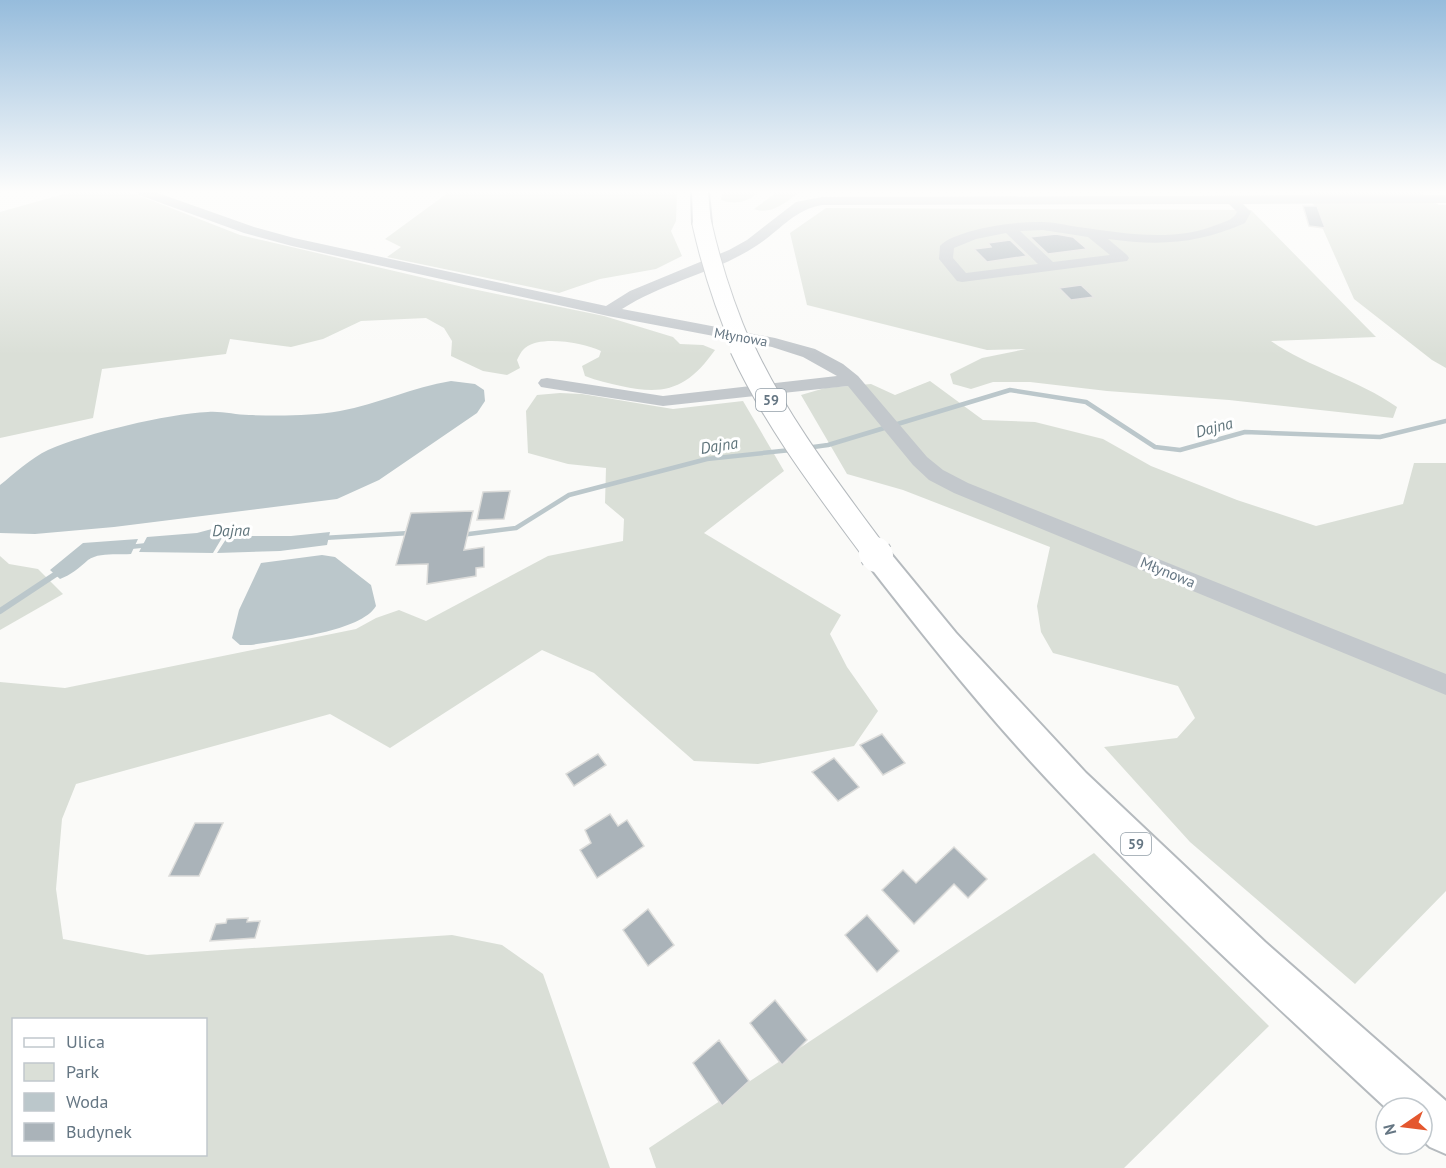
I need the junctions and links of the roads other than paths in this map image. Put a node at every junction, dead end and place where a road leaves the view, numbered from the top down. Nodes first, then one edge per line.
1 (316, 247) edge
2 (707, 247) edge
3 (745, 247) edge
4 (946, 247) edge
5 (1028, 247) edge
6 (1109, 247) joint
7 (1113, 247) edge
8 (1049, 267) junction
9 (608, 311) junction
10 (852, 380) junction
11 (547, 383) dead end
12 (1446, 685) edge
13 (1407, 1096) edge
14 (1434, 1120) edge
15 (1446, 1131) edge

1 - 9 street, Młynowa
2 - 13 main road, 59, bridge
3 - 9 street
4 - 8 street
5 - 8 street
6 - 7 street
6 - 8 street
9 - 10 street, Młynowa
10 - 11 street
10 - 12 street, Młynowa
14 - 15 main road, 59

